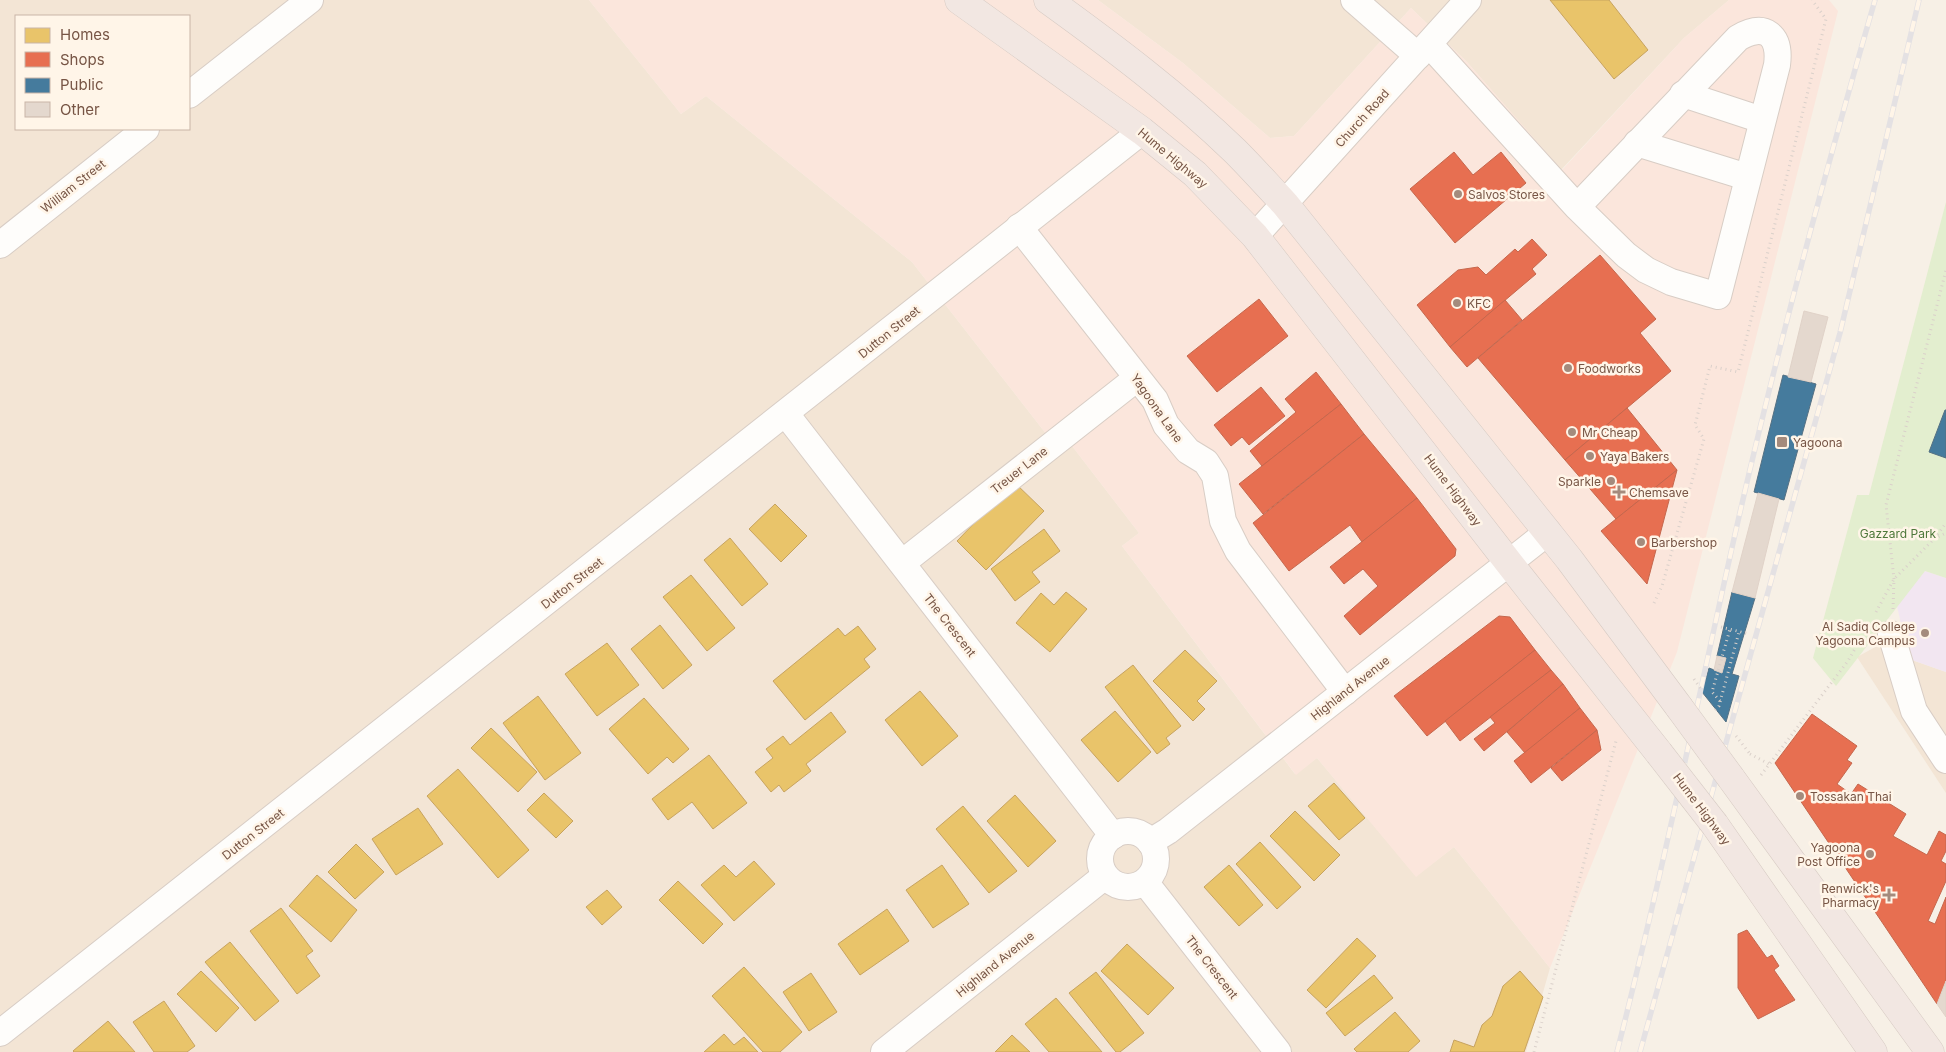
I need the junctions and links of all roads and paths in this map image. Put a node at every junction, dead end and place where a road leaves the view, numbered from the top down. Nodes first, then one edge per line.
1 (310, 0) edge
2 (959, 0) edge
3 (1048, 0) edge
4 (1354, 0) edge
5 (1468, 0) edge
6 (1812, 0) edge
7 (1424, 50) junction
8 (190, 94) edge
9 (1683, 94) junction
10 (1762, 120) junction
11 (145, 130) edge
12 (1142, 131) junction
13 (1637, 144) junction
14 (1747, 176) junction
15 (1285, 204) junction
16 (1577, 207) junction
17 (1019, 227) junction
18 (1256, 236) junction
19 (0, 244) edge
20 (1946, 270) edge
21 (1137, 378) junction
22 (786, 414) junction
23 (1946, 523) edge
24 (1548, 532) junction
25 (1946, 533) edge
26 (1934, 539) junction
27 (902, 563) junction
28 (1508, 563) junction
29 (1894, 579) junction
30 (1654, 603) dead end
31 (1721, 627) dead end
32 (1881, 627) joint
33 (1867, 628) dead end
34 (1730, 629) junction
35 (1739, 632) junction
36 (1749, 634) dead end
37 (1345, 692) junction
38 (1720, 701) junction
39 (1714, 710) dead end
40 (1617, 738) dead end
41 (1750, 754) dead end
42 (1946, 760) edge
43 (1113, 836) junction
44 (1150, 842) junction
45 (1105, 876) junction
46 (1145, 882) junction
47 (0, 1033) edge
48 (884, 1052) edge
49 (1278, 1052) edge
50 (1534, 1052) edge
51 (1873, 1052) edge
52 (1930, 1052) edge

1 - 8 street
2 - 12 highway, Hume Highway
3 - 15 highway
4 - 7 street
5 - 7 street, Church Road
6 - 30 path
7 - 15 street, Church Road
7 - 16 street
9 - 10 street
9 - 10 street
9 - 13 street
10 - 14 street
11 - 19 street, William Street
12 - 17 street, Dutton Street
12 - 18 highway, Hume Highway
13 - 14 street
13 - 16 street
14 - 16 street
15 - 18 street, Church Road
15 - 24 highway
17 - 21 street, Yagoona Lane
17 - 22 street, Dutton Street
18 - 28 highway, Hume Highway
20 - 29 path
21 - 27 street, Treuer Lane
21 - 37 street, Yagoona Lane
22 - 27 street, The Crescent
22 - 47 street, Dutton Street
23 - 26 path
24 - 28 street, Highland Avenue
24 - 52 highway, bridge
25 - 26 path
26 - 29 path
27 - 43 street, The Crescent
28 - 37 street, Highland Avenue
28 - 51 highway, Hume Highway, bridge
29 - 32 path
31 - 34 path
32 - 42 street
33 - 41 path
34 - 35 path
34 - 38 path
35 - 36 path
35 - 38 path
37 - 44 street, Highland Avenue
38 - 39 path
40 - 50 path
43 - 44 street
43 - 45 street
44 - 46 street
45 - 46 street
45 - 48 street, Highland Avenue
46 - 49 street, The Crescent

